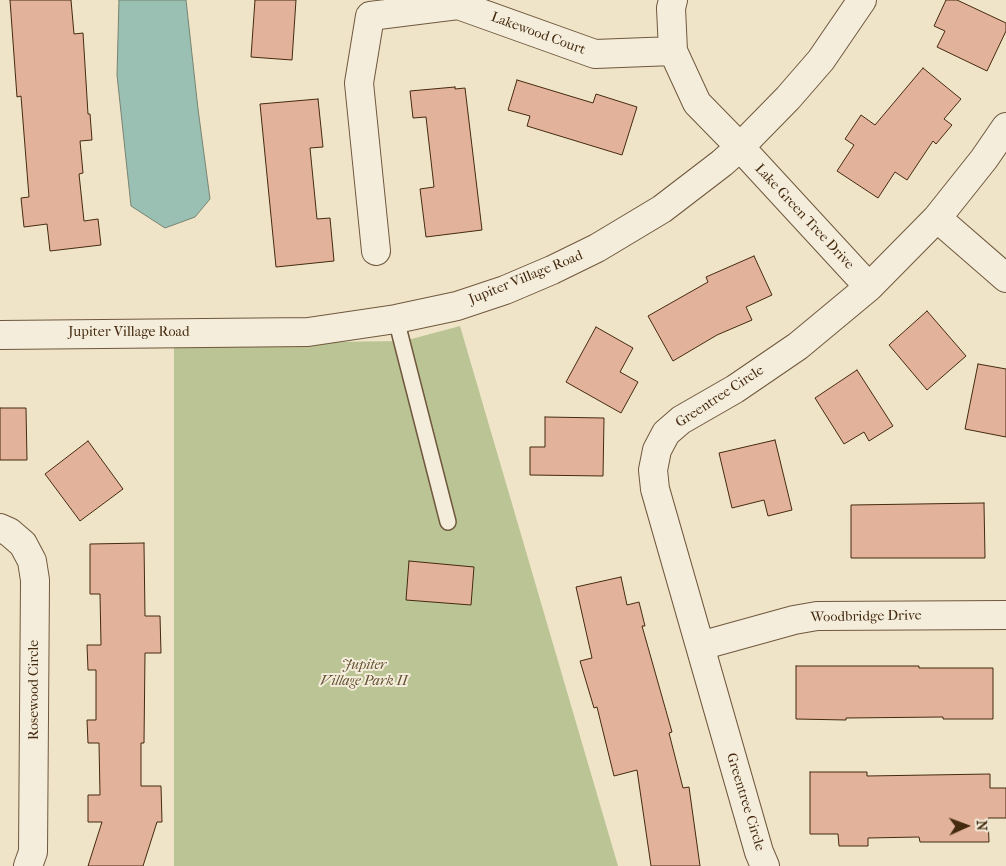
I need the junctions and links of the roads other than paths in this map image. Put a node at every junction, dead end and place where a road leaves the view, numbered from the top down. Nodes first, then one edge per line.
1 (673, 0) edge
2 (862, 0) edge
3 (673, 51) junction
4 (1006, 127) edge
5 (740, 147) junction
6 (937, 218) junction
7 (376, 251) dead end
8 (1006, 278) edge
9 (869, 288) junction
10 (396, 319) junction
11 (0, 334) edge
12 (448, 522) dead end
13 (0, 528) edge
14 (1006, 615) edge
15 (700, 646) junction
16 (28, 866) edge
17 (766, 866) edge

1 - 3 street
2 - 5 street, Jupiter Village Road
3 - 5 street, Lake Green Tree Drive
3 - 7 street, Lakewood Court
4 - 6 street, Greentree Circle
5 - 9 street, Lake Green Tree Drive
5 - 10 street, Jupiter Village Road
6 - 8 street
6 - 9 street, Greentree Circle
9 - 15 street, Greentree Circle
10 - 11 street, Jupiter Village Road
10 - 12 lane
13 - 16 street, Rosewood Circle
14 - 15 street, Woodbridge Drive
15 - 17 street, Greentree Circle

